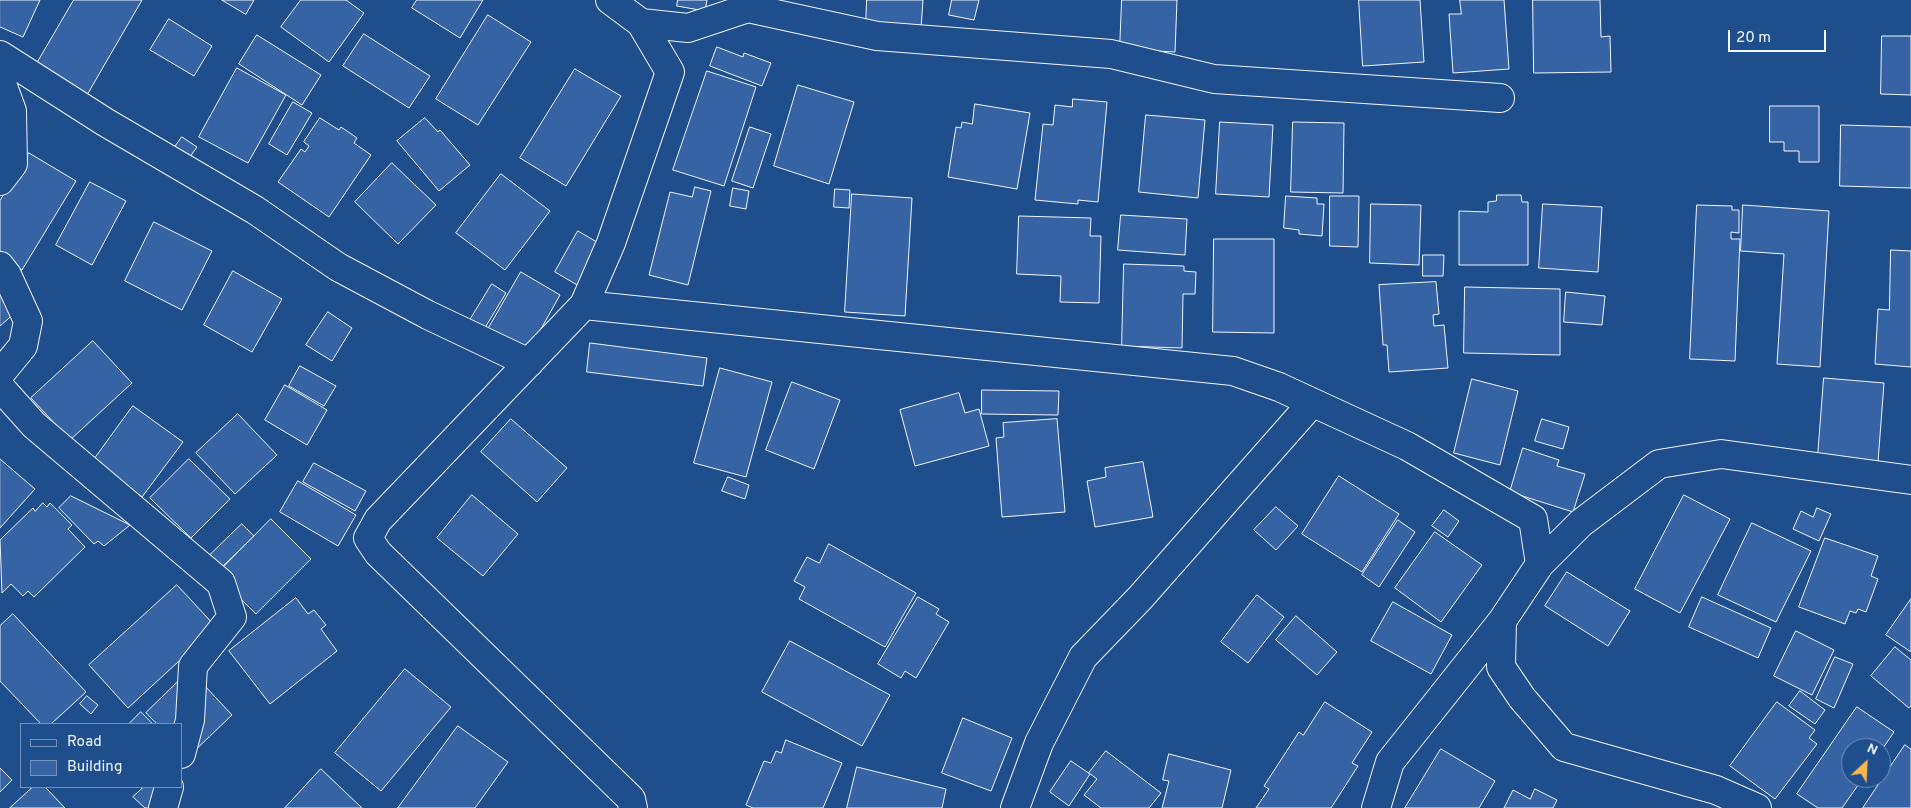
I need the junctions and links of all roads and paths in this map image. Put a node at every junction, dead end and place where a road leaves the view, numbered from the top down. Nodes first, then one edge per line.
1 (610, 0) edge
2 (642, 22) junction
3 (0, 55) edge
4 (0, 78) edge
5 (1500, 98) dead end
6 (0, 181) edge
7 (0, 266) edge
8 (584, 305) junction
9 (529, 363) junction
10 (0, 374) edge
11 (0, 387) edge
12 (1312, 403) junction
13 (1911, 480) edge
14 (1540, 564) junction
15 (1502, 620) junction
16 (182, 750) edge
17 (169, 788) edge
18 (163, 808) edge
19 (633, 808) edge
20 (1015, 808) edge
21 (1376, 808) edge
22 (1757, 808) edge

1 - 2 street
2 - 5 street
2 - 8 street
3 - 9 street
4 - 6 street
7 - 10 street
8 - 9 street
8 - 12 street
9 - 19 street
11 - 16 street
12 - 14 street
12 - 20 street
13 - 14 street
14 - 15 street
15 - 21 street
15 - 22 street
17 - 18 street

